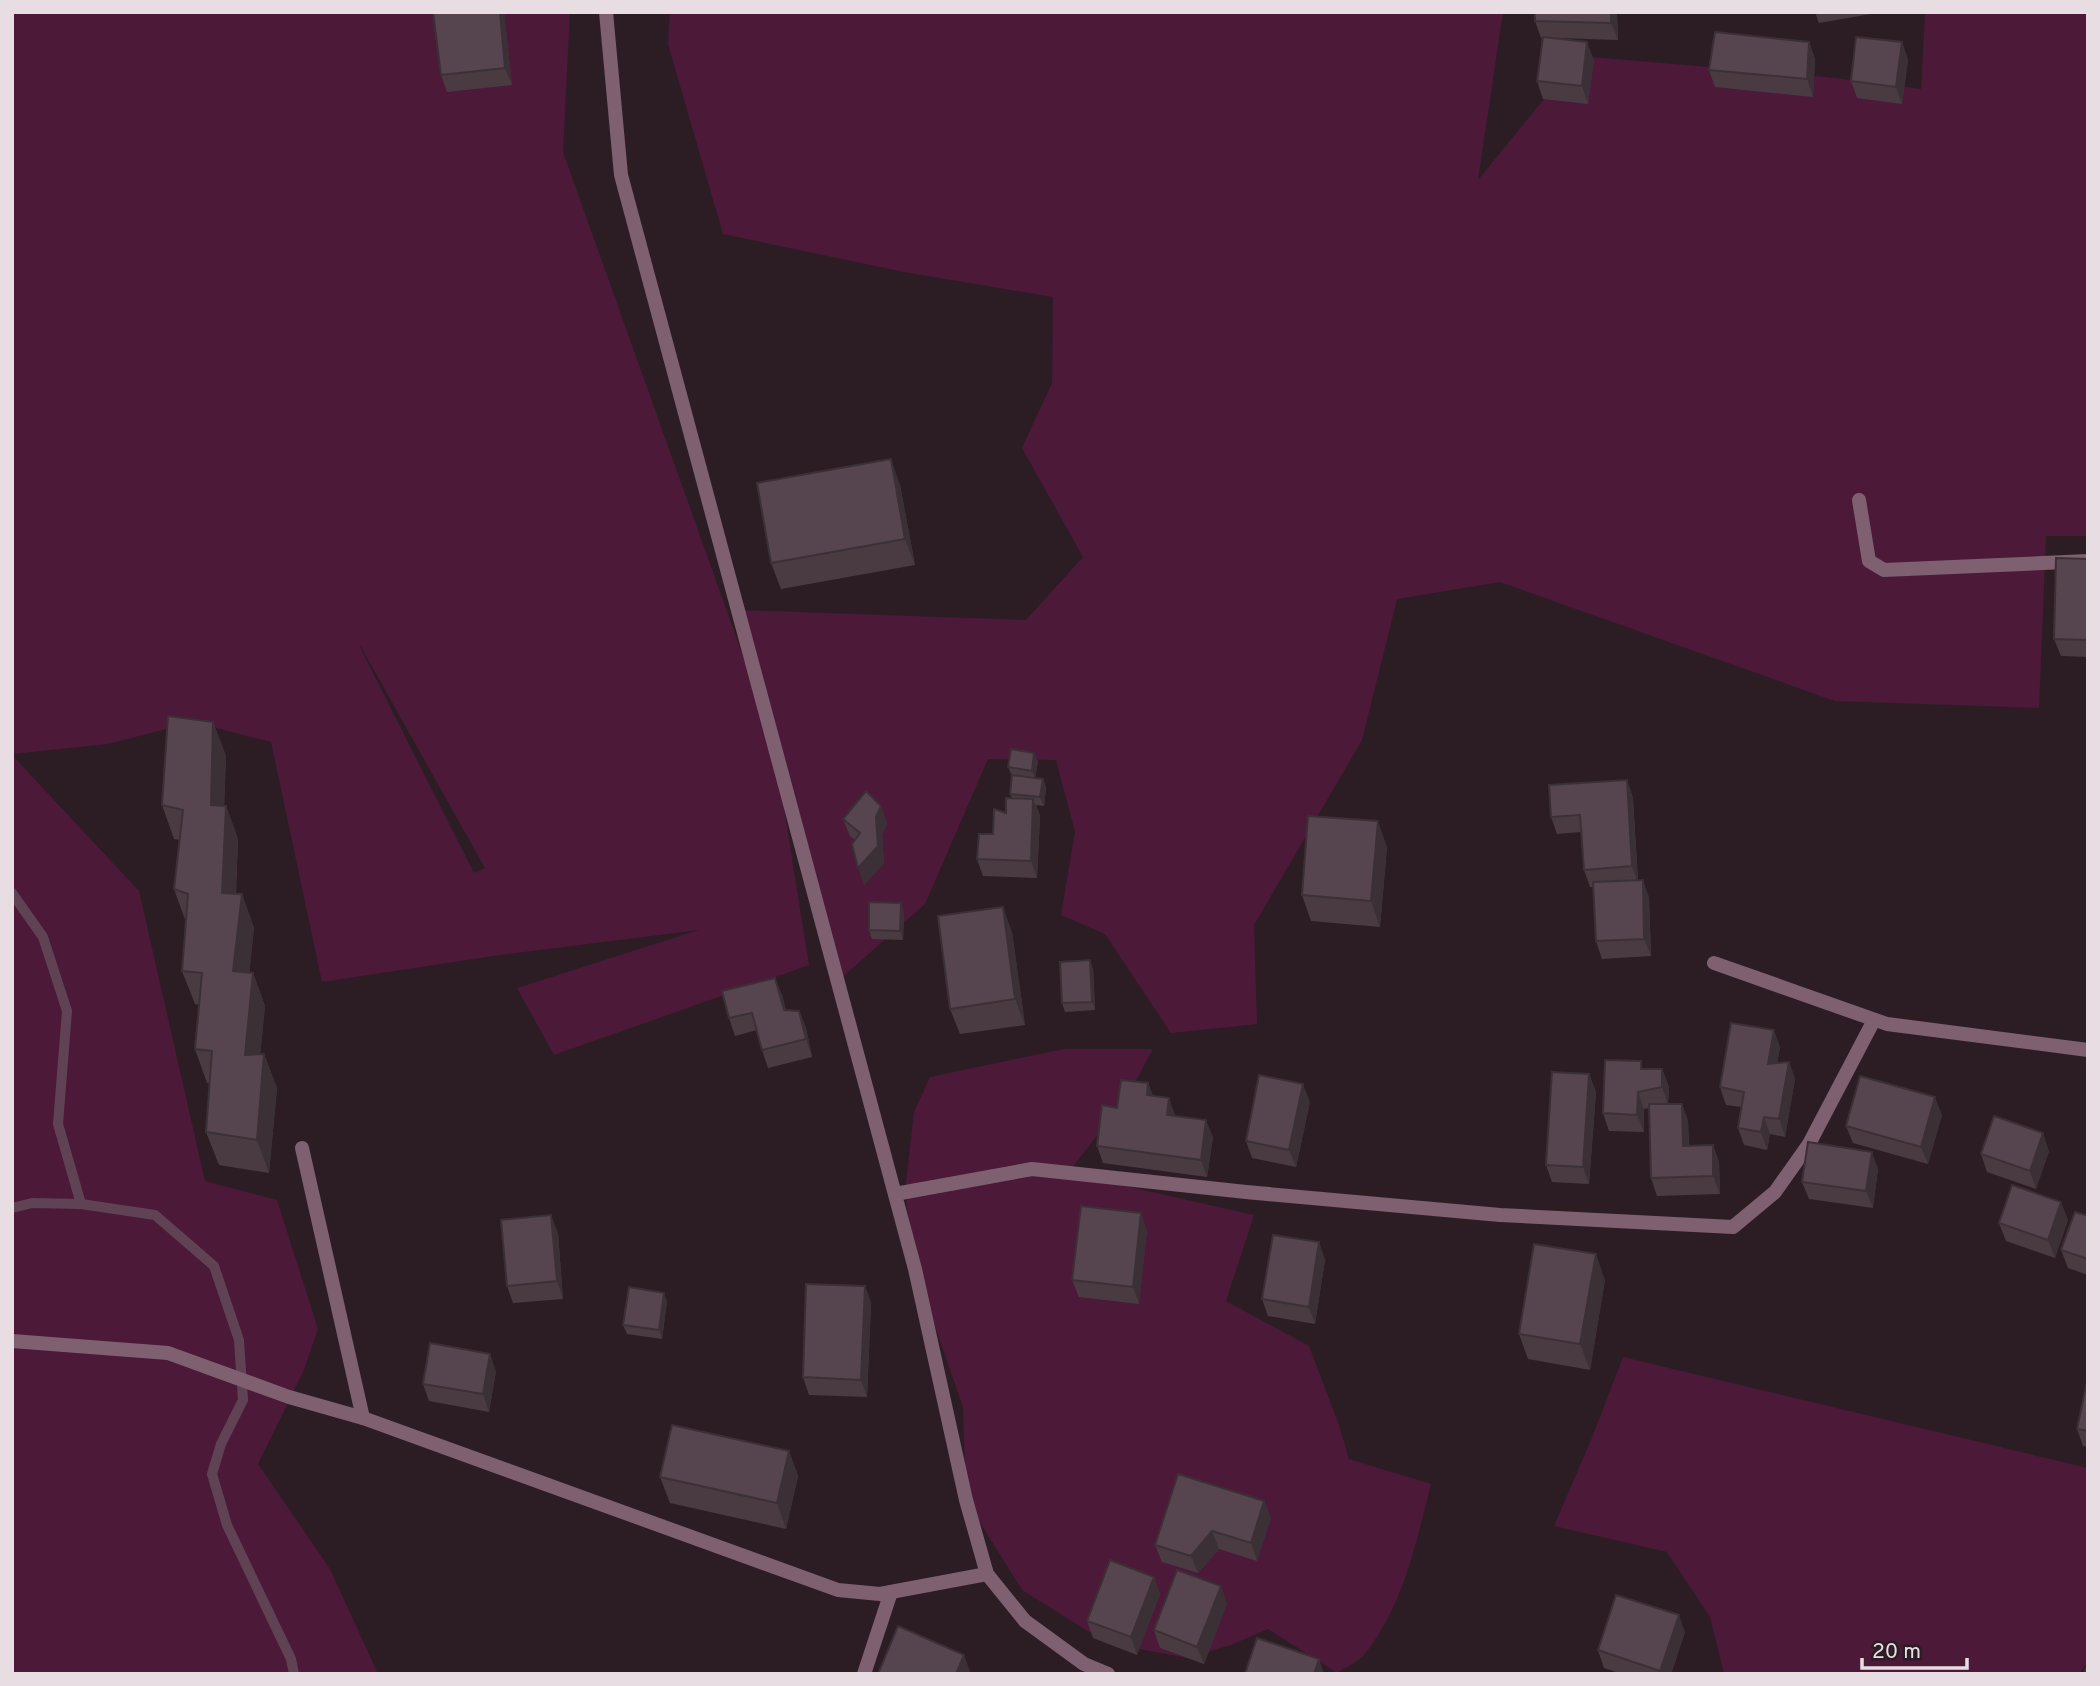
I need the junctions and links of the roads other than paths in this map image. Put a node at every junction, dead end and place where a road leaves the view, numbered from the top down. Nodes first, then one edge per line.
1 (606, 12) edge
2 (1859, 500) dead end
3 (2088, 562) edge
4 (1714, 963) dead end
5 (1874, 1020) junction
6 (2088, 1050) edge
7 (302, 1148) dead end
8 (895, 1194) junction
9 (12, 1341) edge
10 (363, 1418) junction
11 (987, 1574) junction
12 (891, 1592) junction
13 (864, 1674) edge
14 (1108, 1674) edge

1 - 8 street
2 - 3 street
4 - 5 street
5 - 6 street
5 - 8 street
7 - 10 street
8 - 11 street
9 - 10 street
10 - 12 street
11 - 12 street
11 - 14 street
12 - 13 street

